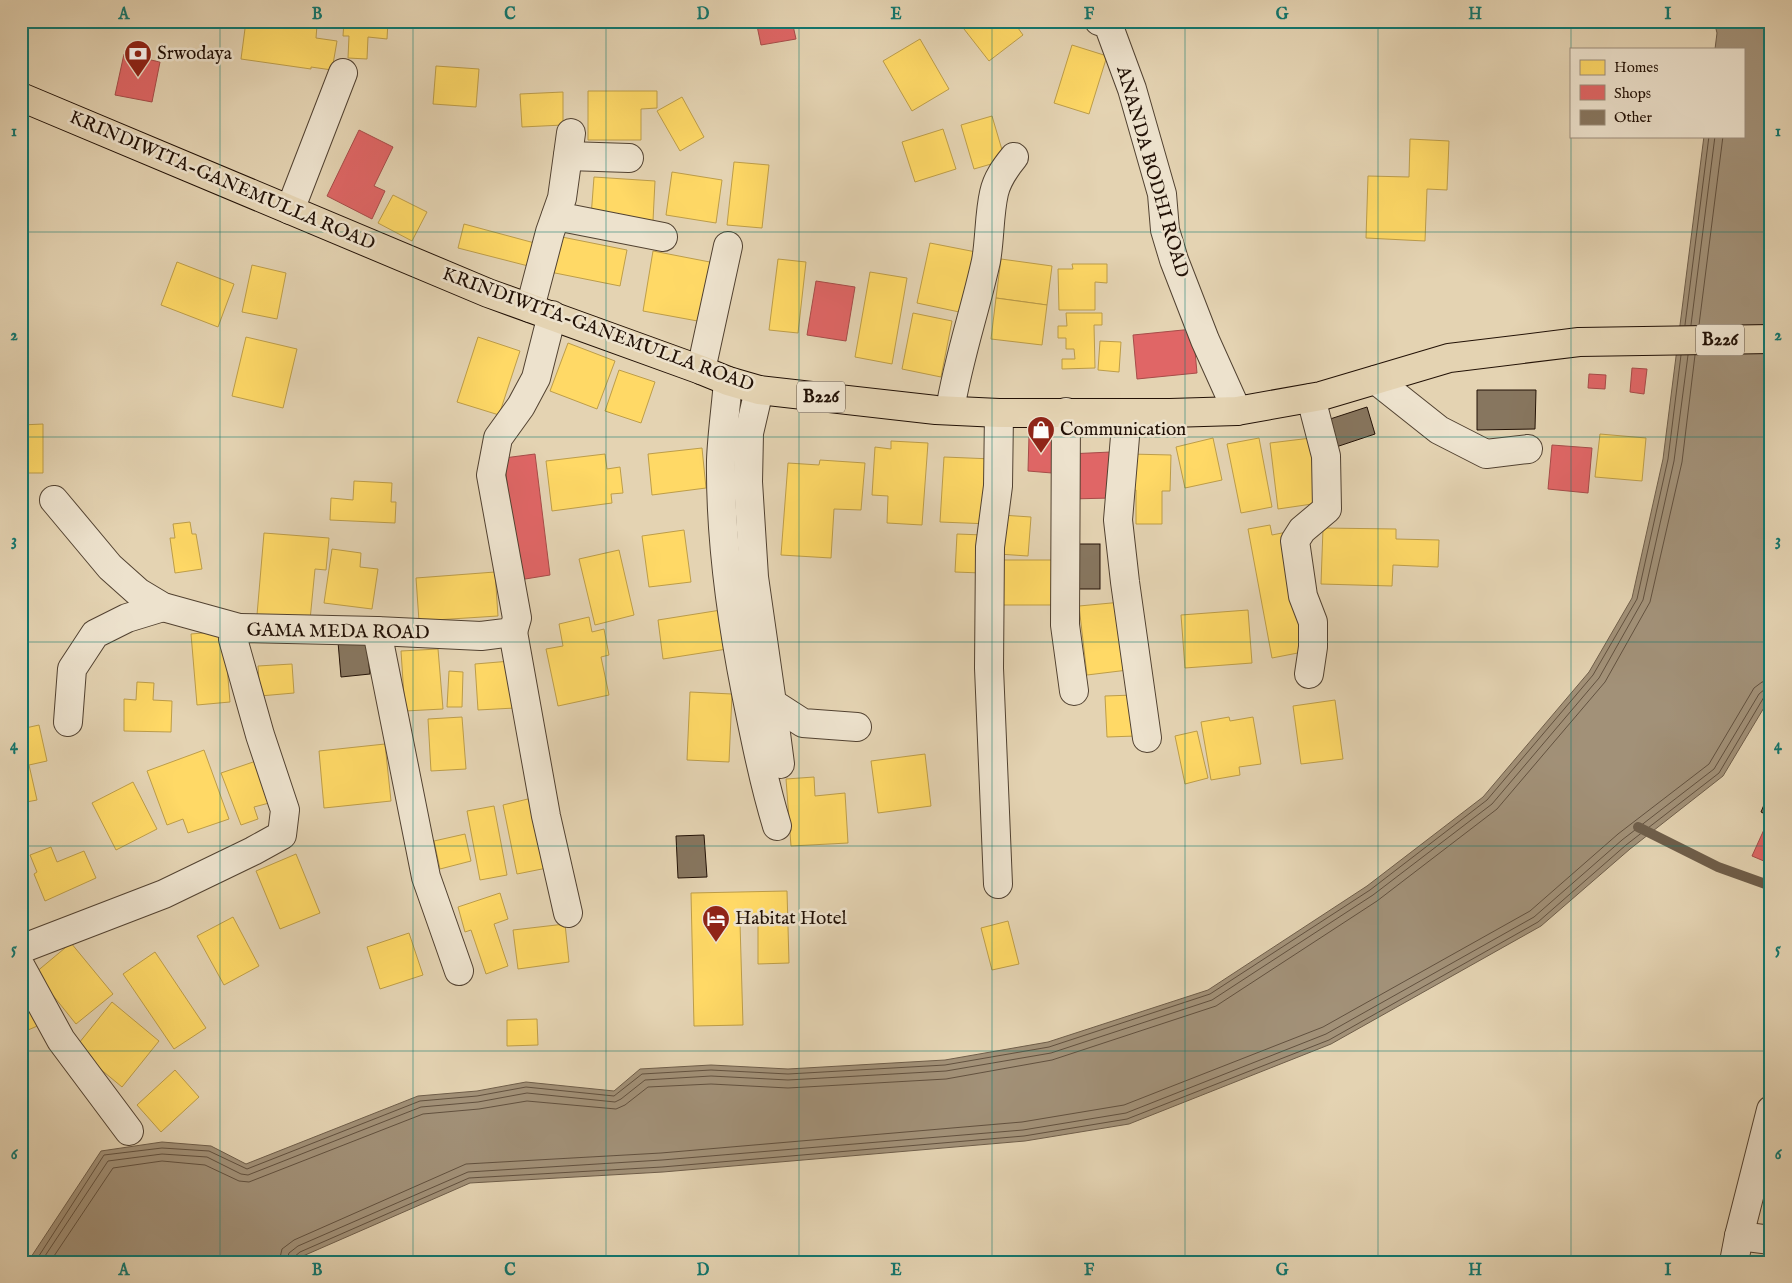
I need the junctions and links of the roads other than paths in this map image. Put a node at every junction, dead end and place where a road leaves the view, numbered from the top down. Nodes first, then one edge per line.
1 (1099, 21) edge
2 (343, 73) dead end
3 (21, 97) edge
4 (1014, 157) dead end
5 (630, 158) dead end
6 (290, 210) junction
7 (556, 216) junction
8 (663, 237) dead end
9 (728, 246) dead end
10 (541, 311) junction
11 (1771, 338) edge
12 (701, 370) junction
13 (1376, 380) junction
14 (728, 381) junction
15 (759, 390) junction
16 (1311, 398) junction
17 (950, 410) junction
18 (1237, 411) junction
19 (1066, 412) junction
20 (999, 413) junction
21 (1127, 413) junction
22 (1528, 449) dead end
23 (54, 500) dead end
24 (163, 607) junction
25 (239, 628) junction
26 (377, 631) junction
27 (513, 632) junction
28 (1309, 674) dead end
29 (1074, 691) dead end
30 (772, 703) junction
31 (68, 722) dead end
32 (857, 727) dead end
33 (1147, 738) dead end
34 (780, 764) dead end
35 (777, 826) dead end
36 (998, 884) dead end
37 (568, 912) dead end
38 (21, 949) edge
39 (21, 967) edge
40 (459, 971) dead end
41 (1771, 1110) edge
42 (129, 1131) dead end
43 (1771, 1240) edge
44 (1737, 1249) edge

1 - 18 street, ANANDA BODHI ROAD
2 - 6 street
3 - 6 main road, KRINDIWITA-GANEMULLA ROAD / B226
4 - 17 street
5 - 7 street
6 - 10 main road, KRINDIWITA-GANEMULLA ROAD / B226
7 - 8 street
7 - 10 street
9 - 12 street
10 - 12 main road, KRINDIWITA-GANEMULLA ROAD / B226
10 - 27 street
11 - 13 main road, KRINDIWITA-GANEMULLA ROAD / B226
12 - 14 main road, KRINDIWITA-GANEMULLA ROAD / B226
13 - 16 main road, KRINDIWITA-GANEMULLA ROAD / B226
13 - 22 street
14 - 15 main road, KRINDIWITA-GANEMULLA ROAD / B226
14 - 35 street
15 - 17 main road, KRINDIWITA-GANEMULLA ROAD / B226
15 - 30 street
16 - 18 main road, KRINDIWITA-GANEMULLA ROAD / B226
16 - 28 street
17 - 20 main road, KRINDIWITA-GANEMULLA ROAD / B226
18 - 21 main road, KRINDIWITA-GANEMULLA ROAD / B226
19 - 20 main road, KRINDIWITA-GANEMULLA ROAD / B226
19 - 21 main road, KRINDIWITA-GANEMULLA ROAD / B226
19 - 29 street
20 - 36 street
21 - 33 street
23 - 24 street
24 - 25 street
24 - 31 street
25 - 26 street, GAMA MEDA ROAD
25 - 38 street, GAMA MEDA ROAD
26 - 27 street, GAMA MEDA ROAD
26 - 40 street
27 - 37 street
30 - 32 street
30 - 34 street
39 - 42 street
41 - 44 street
43 - 44 street

